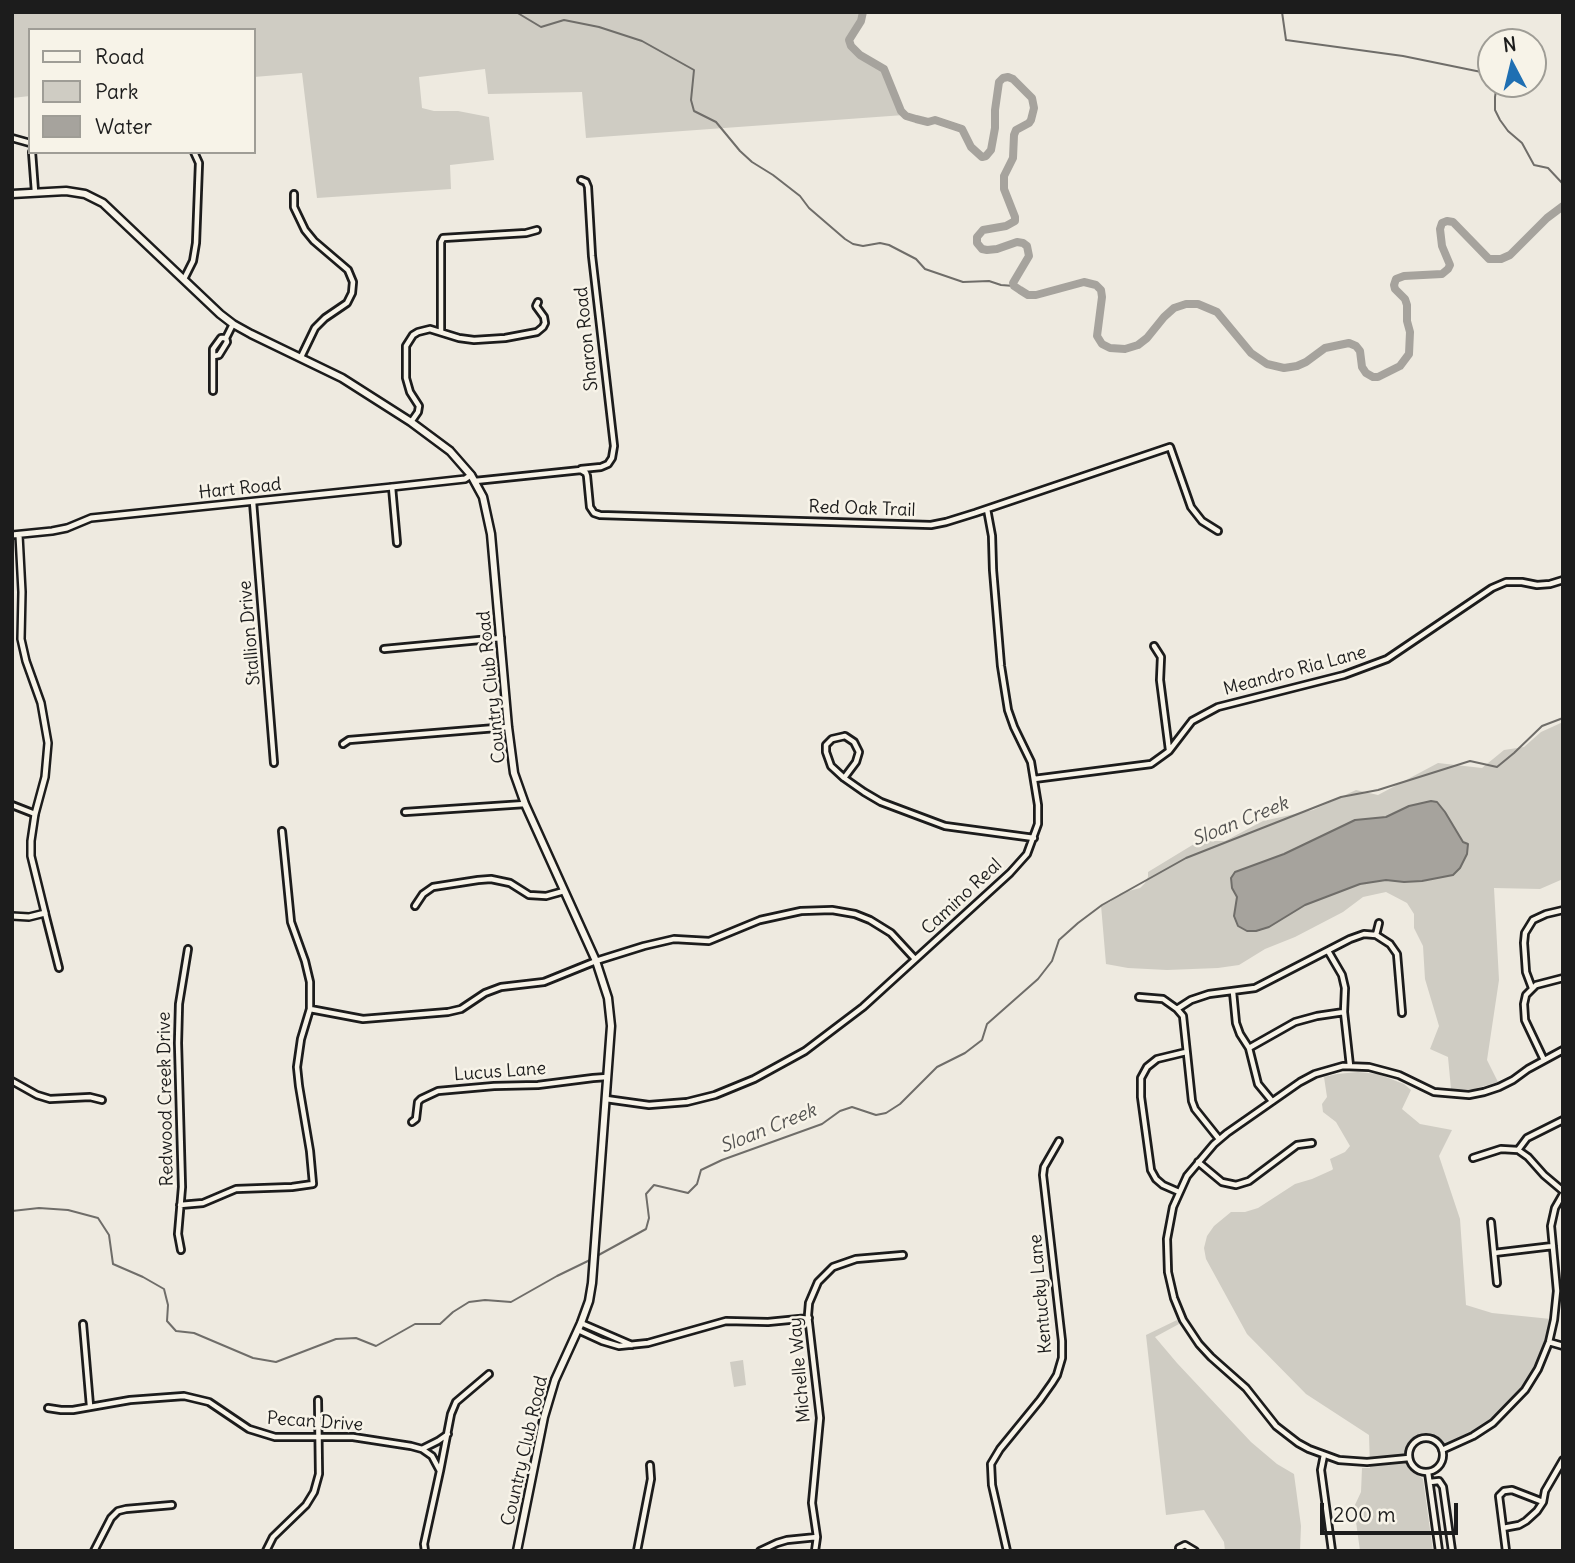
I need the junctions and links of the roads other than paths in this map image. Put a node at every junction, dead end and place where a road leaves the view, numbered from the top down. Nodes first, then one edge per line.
1 (32, 154) edge
2 (195, 154) edge
3 (581, 180) dead end
4 (35, 192) junction
5 (12, 194) edge
6 (294, 194) dead end
7 (537, 230) dead end
8 (184, 279) junction
9 (538, 302) dead end
10 (233, 324) junction
11 (441, 331) junction
12 (301, 357) junction
13 (213, 391) dead end
14 (411, 422) junction
15 (576, 470) junction
16 (473, 478) junction
17 (392, 487) junction
18 (253, 502) junction
19 (987, 509) junction
20 (1218, 531) dead end
21 (16, 535) edge
22 (397, 543) dead end
23 (1563, 580) edge
24 (500, 638) junction
25 (1154, 646) dead end
26 (384, 649) dead end
27 (508, 727) junction
28 (344, 744) dead end
29 (1169, 751) junction
30 (274, 762) dead end
31 (844, 778) junction
32 (1034, 779) junction
33 (525, 804) junction
34 (12, 805) edge
35 (405, 812) dead end
36 (35, 814) junction
37 (282, 831) dead end
38 (1034, 838) junction
39 (564, 891) junction
40 (415, 906) dead end
41 (1563, 910) edge
42 (45, 913) junction
43 (12, 916) edge
44 (1379, 923) dead end
45 (1376, 936) junction
46 (188, 949) dead end
47 (1328, 951) junction
48 (915, 959) junction
49 (596, 961) junction
50 (59, 968) dead end
51 (1563, 978) edge
52 (1532, 988) junction
53 (1233, 992) junction
54 (1139, 997) dead end
55 (310, 1009) junction
56 (1177, 1009) junction
57 (1344, 1012) junction
58 (1402, 1013) dead end
59 (1249, 1048) junction
60 (1563, 1050) edge
61 (1185, 1052) junction
62 (1544, 1060) junction
63 (1350, 1066) junction
64 (608, 1077) junction
65 (12, 1081) edge
66 (606, 1099) junction
67 (102, 1100) dead end
68 (1272, 1101) junction
69 (1563, 1120) edge
70 (412, 1122) dead end
71 (1219, 1139) junction
72 (1059, 1141) dead end
73 (1312, 1143) dead end
74 (1518, 1150) junction
75 (1473, 1158) dead end
76 (1198, 1162) junction
77 (1178, 1192) junction
78 (1563, 1193) edge
79 (180, 1205) junction
80 (1491, 1222) dead end
81 (1553, 1246) junction
82 (181, 1250) dead end
83 (1494, 1253) junction
84 (903, 1255) dead end
85 (1497, 1283) dead end
86 (808, 1318) junction
87 (82, 1324) dead end
88 (579, 1326) junction
89 (1549, 1342) junction
90 (1563, 1346) edge
91 (489, 1374) dead end
92 (318, 1400) dead end
93 (90, 1406) junction
94 (48, 1408) dead end
95 (448, 1434) junction
96 (319, 1437) junction
97 (422, 1449) junction
98 (1442, 1450) junction
99 (1324, 1455) junction
100 (1409, 1458) junction
101 (1563, 1460) edge
102 (650, 1465) dead end
103 (440, 1471) junction
104 (1428, 1472) junction
105 (1430, 1482) junction
106 (1543, 1502) junction
107 (173, 1505) dead end
108 (1503, 1528) junction
109 (817, 1537) junction
110 (1179, 1548) dead end
111 (94, 1551) edge
112 (266, 1551) edge
113 (425, 1551) edge
114 (517, 1551) edge
115 (637, 1551) edge
116 (760, 1551) edge
117 (815, 1551) edge
118 (1007, 1551) edge
119 (1195, 1551) edge
120 (1332, 1551) edge
121 (1439, 1551) edge
122 (1452, 1551) edge
123 (1506, 1551) edge

1 - 4 street
2 - 8 street
3 - 15 street, Sharon Road
4 - 5 main road, Country Club Road
4 - 8 main road, Country Club Road
6 - 12 street
7 - 11 street
8 - 10 main road, Country Club Road
9 - 11 street
10 - 12 main road, Country Club Road
10 - 13 street
11 - 14 street
12 - 14 main road, Country Club Road
14 - 16 main road, Country Club Road
15 - 16 street
15 - 19 street, Red Oak Trail
16 - 17 street, Hart Road
16 - 24 main road, Country Club Road
17 - 18 street, Hart Road
17 - 22 street
18 - 21 street, Hart Road
18 - 30 street, Stallion Drive
19 - 20 street, Red Oak Trail
19 - 32 street, Camino Real
21 - 36 street
23 - 29 street, Meandro Ria Lane
24 - 26 street
24 - 27 main road, Country Club Road
25 - 29 street
27 - 28 street
27 - 33 main road, Country Club Road
29 - 32 street, Meandro Ria Lane
31 - 31 street
31 - 38 street
32 - 38 street, Camino Real
33 - 35 street
33 - 39 main road, Country Club Road
34 - 36 street
36 - 42 street
37 - 55 street
38 - 48 street, Camino Real
39 - 40 street
39 - 49 main road, Country Club Road
41 - 52 street
42 - 43 street
42 - 50 street
44 - 45 street
45 - 47 street
45 - 58 street
46 - 79 street, Redwood Creek Drive
47 - 53 street
47 - 57 street
48 - 49 street
48 - 66 street, Camino Real
49 - 55 street
49 - 64 main road, Country Club Road
51 - 52 street
52 - 62 street
53 - 56 street
53 - 59 street
54 - 56 street
55 - 79 street
56 - 61 street
57 - 59 street
57 - 63 street
59 - 68 street
60 - 62 street
61 - 71 street
61 - 77 street
62 - 63 street
63 - 68 street
64 - 66 main road, Country Club Road
64 - 70 street, Lucus Lane
65 - 67 street
66 - 88 main road, Country Club Road
68 - 71 street
69 - 74 street
71 - 76 street
72 - 118 street, Kentucky Lane
73 - 76 street
74 - 75 street
74 - 78 street
76 - 77 street
77 - 99 street
78 - 81 street
79 - 82 street, Redwood Creek Drive
80 - 83 street
81 - 83 street
81 - 89 street
83 - 85 street
84 - 86 street, Michelle Way
86 - 88 street
86 - 109 street, Michelle Way
87 - 93 street
88 - 114 main road, Country Club Road
89 - 90 street
89 - 98 street
91 - 95 street
92 - 96 street
93 - 94 street, Pecan Drive
93 - 96 street, Pecan Drive
95 - 97 street
95 - 103 street
96 - 97 street, Pecan Drive
96 - 112 street
97 - 103 street
98 - 100 street
98 - 104 street
99 - 100 street
99 - 120 street
100 - 104 street
101 - 106 street
102 - 115 street
103 - 113 street
104 - 105 street
105 - 121 street
105 - 122 street
106 - 108 street
106 - 108 street
107 - 111 street
108 - 123 street
109 - 116 street
109 - 117 street, Michelle Way
110 - 119 street

